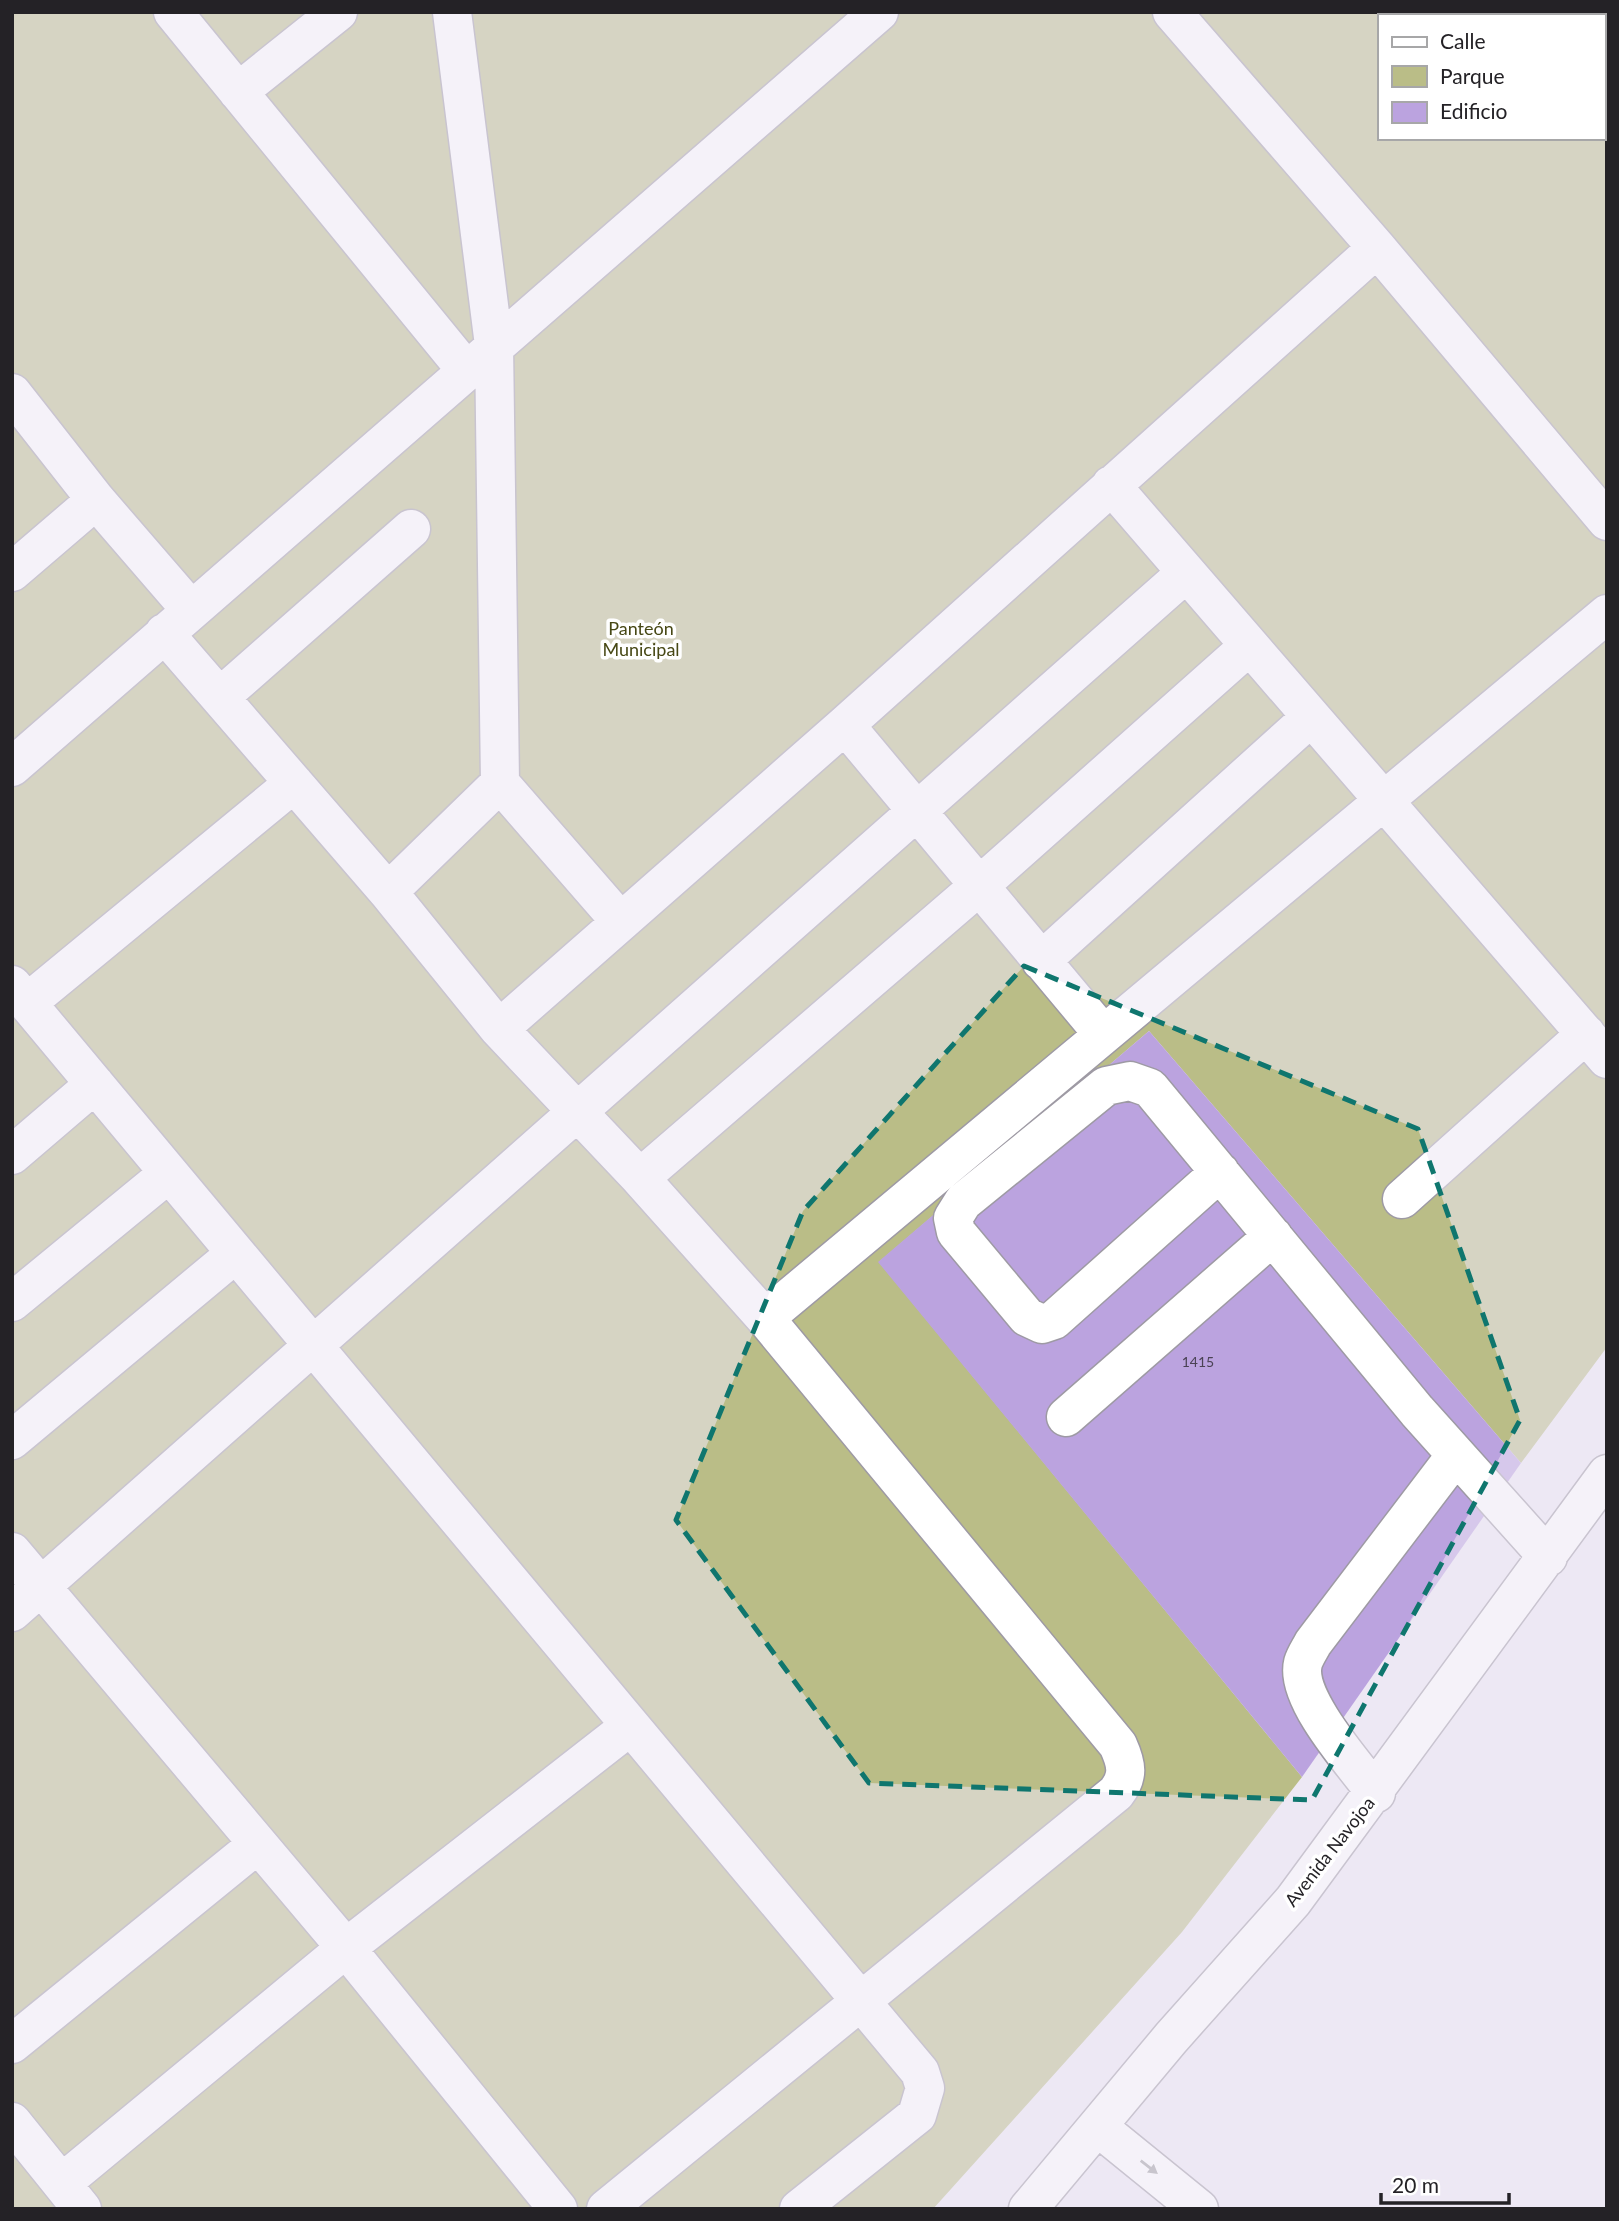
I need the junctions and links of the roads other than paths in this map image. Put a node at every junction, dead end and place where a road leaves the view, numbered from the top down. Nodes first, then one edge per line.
1 (173, 12) edge
2 (338, 12) edge
3 (452, 12) edge
4 (879, 12) edge
5 (1171, 12) edge
6 (238, 92) junction
7 (1377, 248) junction
8 (494, 345) junction
9 (466, 370) junction
10 (18, 413) edge
11 (1111, 485) junction
12 (96, 500) junction
13 (1607, 521) edge
14 (411, 529) dead end
15 (12, 572) edge
16 (1186, 573) junction
17 (1607, 614) edge
18 (177, 621) junction
19 (1249, 646) junction
20 (219, 697) junction
21 (1311, 717) junction
22 (845, 725) junction
23 (12, 767) edge
24 (294, 783) junction
25 (500, 783) junction
26 (1382, 801) junction
27 (916, 809) junction
28 (979, 886) junction
29 (388, 892) junction
30 (620, 921) junction
31 (1041, 961) junction
32 (20, 994) edge
33 (499, 1029) junction
34 (1103, 1034) junction
35 (1596, 1046) edge
36 (95, 1084) junction
37 (577, 1113) junction
38 (12, 1155) edge
39 (1220, 1172) junction
40 (169, 1173) junction
41 (640, 1178) junction
42 (1402, 1199) dead end
43 (1273, 1236) junction
44 (235, 1254) junction
45 (12, 1302) edge
46 (765, 1318) junction
47 (312, 1346) junction
48 (1066, 1417) dead end
49 (12, 1440) edge
50 (1456, 1455) junction
51 (1607, 1474) edge
52 (12, 1552) edge
53 (1548, 1557) junction
54 (42, 1587) junction
55 (12, 1612) edge
56 (629, 1727) junction
57 (1376, 1793) junction
58 (258, 1844) junction
59 (346, 1948) junction
60 (860, 1999) junction
61 (12, 2044) edge
62 (12, 2122) edge
63 (1098, 2127) junction
64 (72, 2196) edge
65 (558, 2209) edge
66 (606, 2209) edge
67 (799, 2209) edge
68 (1028, 2209) edge
69 (1199, 2209) edge

1 - 6 street
2 - 6 street
3 - 8 street
4 - 8 street
5 - 7 street
6 - 9 street
7 - 11 street
7 - 13 street
8 - 9 street
8 - 25 street
9 - 18 street
10 - 12 street
11 - 16 street
11 - 22 street
12 - 15 street
12 - 18 street
14 - 20 street
16 - 19 street
16 - 27 street
17 - 26 street
18 - 20 street
18 - 23 street
19 - 21 street
19 - 28 street
20 - 24 street
21 - 26 street
21 - 31 street
22 - 27 street
22 - 30 street
24 - 29 street
24 - 32 street
25 - 29 street
25 - 30 street
26 - 34 street
26 - 35 street
27 - 28 street
27 - 37 street
28 - 31 street
28 - 41 street
29 - 33 street
30 - 33 street
31 - 34 street
32 - 36 street
33 - 37 street
34 - 46 street
35 - 42 street
36 - 38 street
36 - 40 street
37 - 41 street
37 - 47 street
39 - 39 street
39 - 43 street
40 - 44 street
40 - 45 street
41 - 46 street
43 - 48 street
43 - 50 street
44 - 47 street
44 - 49 street
46 - 60 street
47 - 54 street
47 - 56 street
50 - 53 street
50 - 57 street
51 - 53 street, Avenida Navojoa
52 - 54 street
53 - 57 street, Avenida Navojoa
54 - 55 street
54 - 58 street
56 - 59 street
56 - 60 street
57 - 63 street, Avenida Navojoa
58 - 59 street
58 - 61 street
59 - 64 street
59 - 65 street
60 - 66 street
60 - 67 street
62 - 64 street
63 - 68 street, Avenida Navojoa
63 -> 69 street

